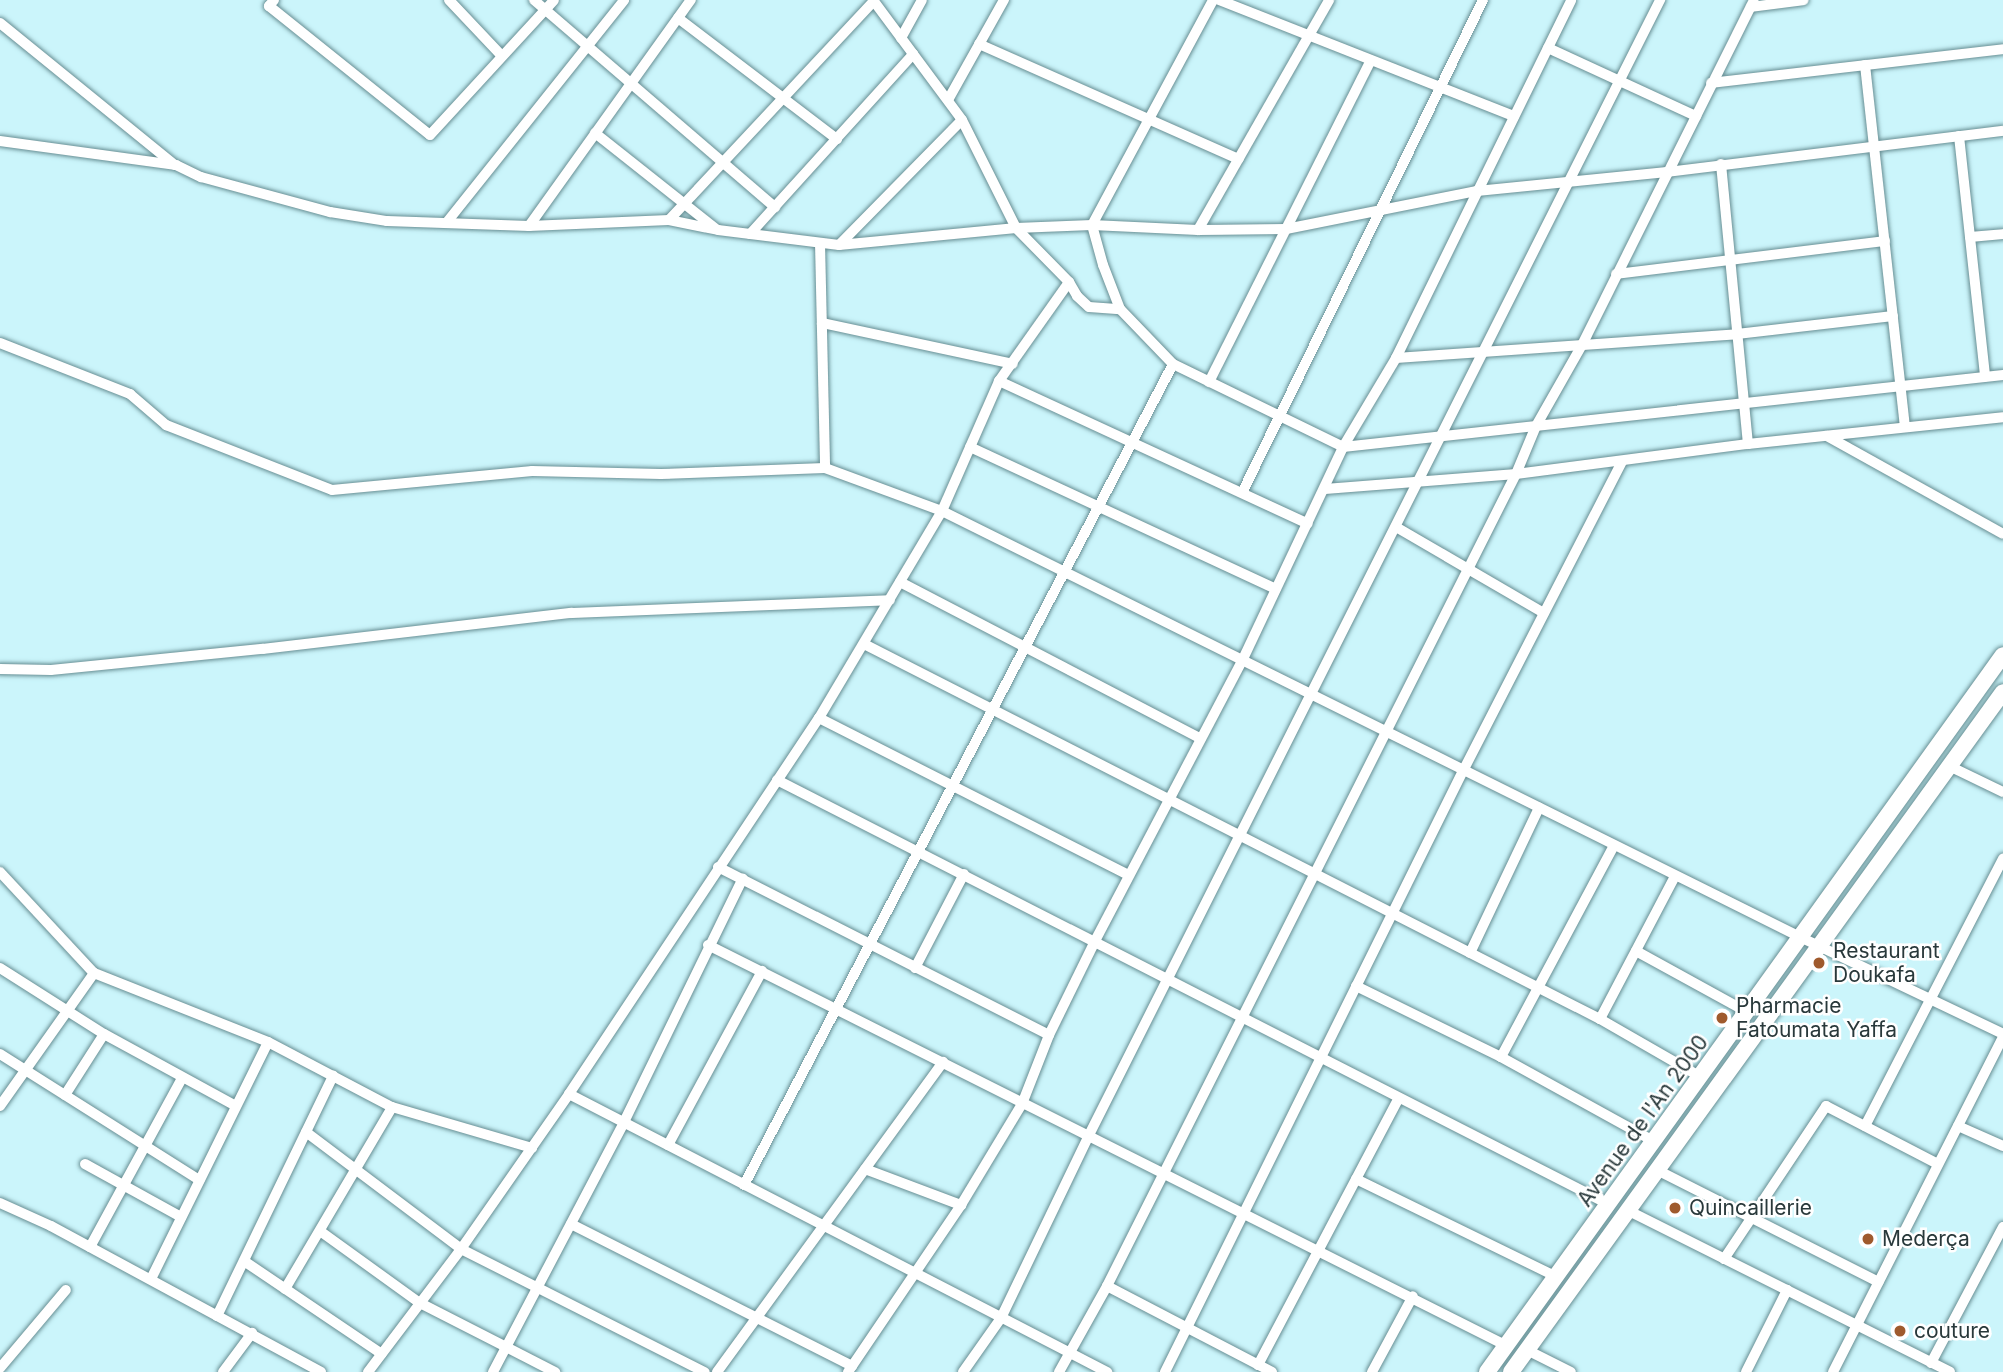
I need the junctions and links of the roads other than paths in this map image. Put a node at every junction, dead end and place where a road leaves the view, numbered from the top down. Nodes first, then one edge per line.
1 (274, 0) edge
2 (449, 0) edge
3 (534, 0) edge
4 (554, 0) edge
5 (624, 0) edge
6 (691, 0) edge
7 (922, 0) edge
8 (1004, 0) edge
9 (1213, 0) edge
10 (1219, 0) edge
11 (1329, 0) edge
12 (1483, 0) edge
13 (1660, 0) edge
14 (1804, 0) edge
15 (874, 1) edge
16 (1568, 1) edge
17 (1752, 4) edge
18 (545, 10) junction
19 (678, 18) junction
20 (0, 23) edge
21 (1309, 36) junction
22 (901, 38) junction
23 (979, 44) junction
24 (587, 46) junction
25 (1548, 48) junction
26 (2003, 49) edge
27 (913, 54) junction
28 (502, 56) junction
29 (1371, 60) junction
30 (1865, 65) junction
31 (1619, 81) junction
32 (631, 83) junction
33 (1711, 83) junction
34 (1440, 87) junction
35 (783, 98) junction
36 (948, 100) junction
37 (1514, 116) junction
38 (1696, 116) junction
39 (1147, 118) junction
40 (962, 120) junction
41 (2003, 131) edge
42 (596, 133) junction
43 (1959, 136) junction
44 (836, 139) junction
45 (0, 141) edge
46 (1874, 148) junction
47 (1239, 159) junction
48 (723, 162) junction
49 (1721, 164) junction
50 (176, 165) junction
51 (1667, 172) junction
52 (1568, 183) junction
53 (1476, 191) junction
54 (684, 203) junction
55 (775, 207) junction
56 (1380, 211) junction
57 (669, 220) junction
58 (447, 222) junction
59 (1092, 225) junction
60 (529, 226) junction
61 (1016, 228) junction
62 (1286, 229) junction
63 (718, 230) junction
64 (1198, 230) junction
65 (750, 234) junction
66 (2003, 234) edge
67 (1970, 237) junction
68 (1885, 241) junction
69 (820, 243) junction
70 (839, 246) junction
71 (1729, 260) junction
72 (1616, 274) junction
73 (1069, 282) junction
74 (1120, 309) junction
75 (1893, 316) junction
76 (822, 323) junction
77 (1737, 334) junction
78 (0, 343) edge
79 (1582, 345) junction
80 (1482, 350) junction
81 (1396, 358) junction
82 (1013, 364) junction
83 (1173, 364) junction
84 (2003, 375) edge
85 (1985, 377) junction
86 (999, 381) junction
87 (1209, 382) junction
88 (1901, 386) junction
89 (1742, 404) junction
90 (2003, 417) edge
91 (1279, 418) junction
92 (1536, 426) junction
93 (1905, 426) junction
94 (1827, 436) junction
95 (1439, 437) junction
96 (1133, 441) junction
97 (1748, 444) junction
98 (970, 447) junction
99 (1343, 447) junction
100 (1622, 462) junction
101 (825, 468) junction
102 (1516, 474) junction
103 (1420, 481) junction
104 (1325, 489) junction
105 (1242, 493) junction
106 (1098, 508) junction
107 (942, 511) junction
108 (1308, 524) junction
109 (1396, 527) junction
110 (2003, 534) edge
111 (1467, 570) junction
112 (1064, 573) junction
113 (900, 582) junction
114 (1276, 589) junction
115 (890, 600) junction
116 (1544, 613) junction
117 (864, 644) junction
118 (1025, 648) junction
119 (2003, 654) edge
120 (1242, 660) junction
121 (0, 669) edge
122 (2003, 692) edge
123 (1310, 695) junction
124 (993, 710) junction
125 (820, 718) junction
126 (1386, 732) junction
127 (1200, 738) junction
128 (1949, 766) junction
129 (1463, 771) junction
130 (777, 780) junction
131 (952, 787) junction
132 (2003, 793) edge
133 (1168, 799) junction
134 (1539, 808) junction
135 (1240, 836) junction
136 (1614, 845) junction
137 (919, 851) junction
138 (2003, 859) edge
139 (718, 867) junction
140 (0, 872) edge
141 (1315, 873) junction
142 (964, 874) junction
143 (1129, 875) junction
144 (1675, 876) junction
145 (743, 878) junction
146 (1998, 881) edge
147 (1393, 913) junction
148 (1800, 937) junction
149 (1095, 941) junction
150 (708, 945) junction
151 (869, 945) junction
152 (1820, 946) junction
153 (1636, 951) junction
154 (1470, 953) junction
155 (0, 968) edge
156 (915, 968) junction
157 (762, 971) junction
158 (94, 973) junction
159 (1167, 980) junction
160 (1356, 986) junction
161 (1538, 988) junction
162 (1931, 998) junction
163 (836, 1009) junction
164 (68, 1010) junction
165 (1747, 1012) junction
166 (1242, 1017) junction
167 (1600, 1019) junction
168 (104, 1034) junction
169 (1049, 1035) junction
170 (2003, 1035) edge
171 (268, 1042) junction
172 (0, 1054) edge
173 (1501, 1057) junction
174 (1321, 1058) junction
175 (943, 1062) junction
176 (26, 1070) junction
177 (333, 1076) junction
178 (1701, 1077) junction
179 (182, 1078) junction
180 (569, 1094) junction
181 (65, 1095) junction
182 (1399, 1098) junction
183 (1022, 1104) junction
184 (0, 1106) edge
185 (236, 1106) junction
186 (392, 1107) junction
187 (624, 1122) junction
188 (1865, 1126) junction
189 (1958, 1126) junction
190 (306, 1132) junction
191 (1089, 1135) junction
192 (1655, 1142) junction
193 (145, 1145) junction
194 (668, 1145) junction
195 (2003, 1146) edge
196 (532, 1148) junction
197 (85, 1164) dead end
198 (1938, 1164) junction
199 (356, 1169) junction
200 (865, 1169) junction
201 (1659, 1171) junction
202 (1164, 1172) junction
203 (1356, 1179) junction
204 (200, 1180) junction
205 (124, 1184) junction
206 (744, 1185) junction
207 (0, 1203) edge
208 (1608, 1204) junction
209 (961, 1206) junction
210 (1629, 1211) junction
211 (1244, 1212) junction
212 (181, 1217) junction
213 (1752, 1217) junction
214 (571, 1224) junction
215 (824, 1226) junction
216 (2003, 1227) edge
217 (320, 1231) junction
218 (90, 1247) junction
219 (461, 1249) junction
220 (1319, 1250) junction
221 (1724, 1259) junction
222 (244, 1261) junction
223 (915, 1273) junction
224 (1555, 1276) junction
225 (150, 1279) junction
226 (1879, 1282) junction
227 (1107, 1286) junction
228 (537, 1288) junction
229 (285, 1289) junction
230 (66, 1290) dead end
231 (1787, 1290) junction
232 (1413, 1296) junction
233 (420, 1303) junction
234 (217, 1316) junction
235 (757, 1318) junction
236 (1000, 1318) junction
237 (1857, 1325) junction
238 (1187, 1328) junction
239 (253, 1333) junction
240 (1507, 1346) junction
241 (506, 1347) junction
242 (1527, 1350) junction
243 (382, 1354) junction
244 (1071, 1354) junction
245 (297, 1360) junction
246 (1931, 1363) junction
247 (1258, 1365) junction
248 (850, 1369) edge
249 (1, 1370) edge
250 (223, 1372) edge
251 (291, 1372) edge
252 (321, 1372) edge
253 (368, 1372) edge
254 (493, 1372) edge
255 (555, 1372) edge
256 (705, 1372) edge
257 (717, 1372) edge
258 (962, 1372) edge
259 (1059, 1372) edge
260 (1107, 1372) edge
261 (1165, 1372) edge
262 (1272, 1372) edge
263 (1372, 1372) edge
264 (1487, 1372) edge
265 (1511, 1372) edge
266 (1571, 1372) edge
267 (1745, 1372) edge
268 (1833, 1372) edge
269 (1950, 1372) edge

1 - 28 street
2 - 28 street
3 - 18 street
4 - 18 street
5 - 24 street
6 - 19 street
7 - 22 street
8 - 23 street
9 - 39 street
10 - 21 street
11 - 21 street
12 - 34 street
13 - 31 street
14 - 17 street
15 - 22 street
15 - 35 street
16 - 25 street
17 - 33 street
18 - 24 street
18 - 28 street
19 - 32 street
19 - 35 street
20 - 50 street
21 - 29 street
21 - 47 street
22 - 27 street
23 - 36 street
23 - 39 street
24 - 32 street
24 - 58 street
25 - 31 street
25 - 37 street
26 - 30 street
27 - 36 street
27 - 44 street
29 - 34 street
29 - 62 street
30 - 33 street
30 - 46 street
31 - 38 street
31 - 52 street
32 - 42 street
32 - 48 street
33 - 38 street
34 - 37 street
34 - 56 street
35 - 44 street
35 - 48 street
36 - 40 street
37 - 53 street
38 - 51 street
39 - 47 street
39 - 59 street
40 - 61 street
40 - 70 street
41 - 43 street
42 - 54 street
42 - 60 street
43 - 46 street
43 - 67 street
44 - 55 street
45 - 50 street
46 - 49 street
46 - 68 street
47 - 64 street
48 - 54 street
48 - 55 street
49 - 51 street
49 - 71 street
50 - 58 street
51 - 52 street
51 - 72 street
52 - 53 street
52 - 80 street
53 - 56 street
53 - 81 street
54 - 57 street
54 - 63 street
55 - 65 street
56 - 62 street
56 - 91 street
57 - 60 street
57 - 63 street
58 - 60 street
59 - 61 street
59 - 64 street
59 - 74 street
61 - 70 street
61 - 73 street
62 - 64 street
62 - 87 street
63 - 65 street
65 - 69 street
66 - 67 street
67 - 85 street
68 - 71 street
68 - 75 street
69 - 70 street
69 - 76 street
71 - 72 street
71 - 77 street
72 - 79 street
73 - 74 street
73 - 82 street
74 - 83 street
75 - 77 street
75 - 88 street
76 - 82 street
76 - 101 street
77 - 79 street
77 - 89 street
78 - 101 street
79 - 80 street
79 - 92 street
80 - 81 street
80 - 95 street
81 - 99 street
82 - 86 street
83 - 87 street
83 - 96 street
84 - 85 street
85 - 88 street
86 - 96 street
86 - 98 street
87 - 91 street
88 - 89 street
88 - 93 street
89 - 92 street
89 - 97 street
90 - 93 street
91 - 99 street
91 - 105 street
92 - 95 street
92 - 102 street
93 - 94 street
94 - 97 street
94 - 110 street
95 - 99 street
95 - 103 street
96 - 105 street
96 - 106 street
97 - 100 street
98 - 106 street
98 - 107 street
99 - 104 street
100 - 102 street
100 - 116 street
101 - 107 street
102 - 103 street
102 - 111 street
103 - 104 street
103 - 109 street
104 - 108 street
105 - 108 street
106 - 112 street
106 - 114 street
107 - 112 street
107 - 113 street
108 - 114 street
109 - 111 street
109 - 123 street
111 - 116 street
111 - 126 street
112 - 118 street
112 - 120 street
113 - 115 street
113 - 118 street
114 - 120 street
115 - 117 street
115 - 121 street
116 - 129 street
117 - 124 street
117 - 125 street
118 - 124 street
118 - 127 street
119 - 148 main road, Avenue de l'An 2000
120 - 123 street
120 - 127 street
122 - 128 main road, Avenue de l'An 2000
123 - 126 street
123 - 135 street
124 - 131 street
124 - 133 street
125 - 130 street
125 - 131 street
126 - 129 street
126 - 141 street
127 - 133 street
128 - 132 street
128 - 152 main road, Avenue de l'An 2000
129 - 134 street
129 - 147 street
130 - 137 street
130 - 139 street
131 - 137 street
131 - 143 street
133 - 135 street
133 - 143 street
134 - 136 street
134 - 154 street
135 - 141 street
135 - 159 street
136 - 144 street
136 - 161 street
137 - 142 street
137 - 151 street
138 - 146 street
139 - 145 street
139 - 180 street
140 - 158 street
141 - 147 street
141 - 166 street
142 - 149 street
142 - 156 street
143 - 149 street
144 - 148 street
144 - 153 street
145 - 150 street
145 - 151 street
146 - 162 street
147 - 154 street
147 - 160 street
148 - 152 street
148 - 165 main road, Avenue de l'An 2000
149 - 159 street
149 - 169 street
150 - 157 street
150 - 187 street
151 - 156 street
151 - 163 street
152 - 162 street
152 - 201 main road, Avenue de l'An 2000
153 - 165 street
153 - 167 street
154 - 161 street
155 - 164 street
156 - 169 street
157 - 163 street
157 - 194 street
158 - 164 street
158 - 171 street
159 - 166 street
159 - 191 street
160 - 173 street
160 - 174 street
161 - 167 street
161 - 173 street
162 - 170 street
162 - 188 street
163 - 175 street
163 - 206 street
164 - 168 street
164 - 176 street
165 - 178 main road, Avenue de l'An 2000
166 - 174 street
166 - 202 street
167 - 178 street
168 - 179 street
168 - 181 street
169 - 183 street
170 - 189 street
171 - 177 street
171 - 185 street
172 - 176 street
173 - 192 street
174 - 182 street
174 - 211 street
175 - 183 street
175 - 200 street
176 - 181 street
176 - 184 street
177 - 186 street
177 - 190 street
178 - 192 main road, Avenue de l'An 2000
179 - 185 street
179 - 193 street
180 - 187 street
180 - 196 street
181 - 193 street
182 - 203 street
182 - 208 street
183 - 191 street
183 - 209 street
185 - 204 street
186 - 196 street
186 - 199 street
187 - 194 street
187 - 214 street
188 - 198 street
188 - 213 street
189 - 195 street
189 - 198 street
190 - 199 street
190 - 222 street
191 - 202 street
191 - 236 street
192 - 208 main road, Avenue de l'An 2000
193 - 204 street
193 - 205 street
194 - 206 street
196 - 219 street
197 - 205 street
198 - 226 street
199 - 217 street
199 - 219 street
200 - 209 street
200 - 215 street
201 - 210 main road, Avenue de l'An 2000
201 - 213 street
202 - 211 street
202 - 227 street
203 - 220 street
203 - 224 street
204 - 212 street
205 - 212 street
205 - 218 street
206 - 215 street
207 - 218 street
208 - 224 main road, Avenue de l'An 2000
209 - 223 street
210 - 221 street
210 - 242 main road, Avenue de l'An 2000
211 - 220 street
211 - 238 street
212 - 225 street
213 - 221 street
213 - 226 street
214 - 228 street
214 - 235 street
215 - 223 street
215 - 235 street
216 - 246 street
217 - 229 street
217 - 233 street
218 - 225 street
219 - 228 street
219 - 233 street
220 - 232 street
220 - 247 street
221 - 231 street
222 - 229 street
222 - 234 street
223 - 236 street
223 - 248 street
224 - 240 main road, Avenue de l'An 2000
225 - 234 street
226 - 237 street
227 - 238 street
227 - 244 street
228 - 241 street
228 - 256 street
229 - 243 street
230 - 249 street
231 - 237 street
231 - 267 street
232 - 240 street
232 - 263 street
233 - 241 street
233 - 243 street
234 - 239 street
235 - 248 street
235 - 257 street
236 - 244 street
236 - 258 street
237 - 246 street
237 - 268 street
238 - 247 street
238 - 261 street
239 - 245 street
239 - 250 street
240 - 264 main road, Avenue de l'An 2000
241 - 254 street
241 - 255 street
242 - 265 main road, Avenue de l'An 2000
242 - 266 street
243 - 253 street
244 - 259 street
244 - 260 street
245 - 251 street
245 - 252 street
246 - 269 street
247 - 262 street

